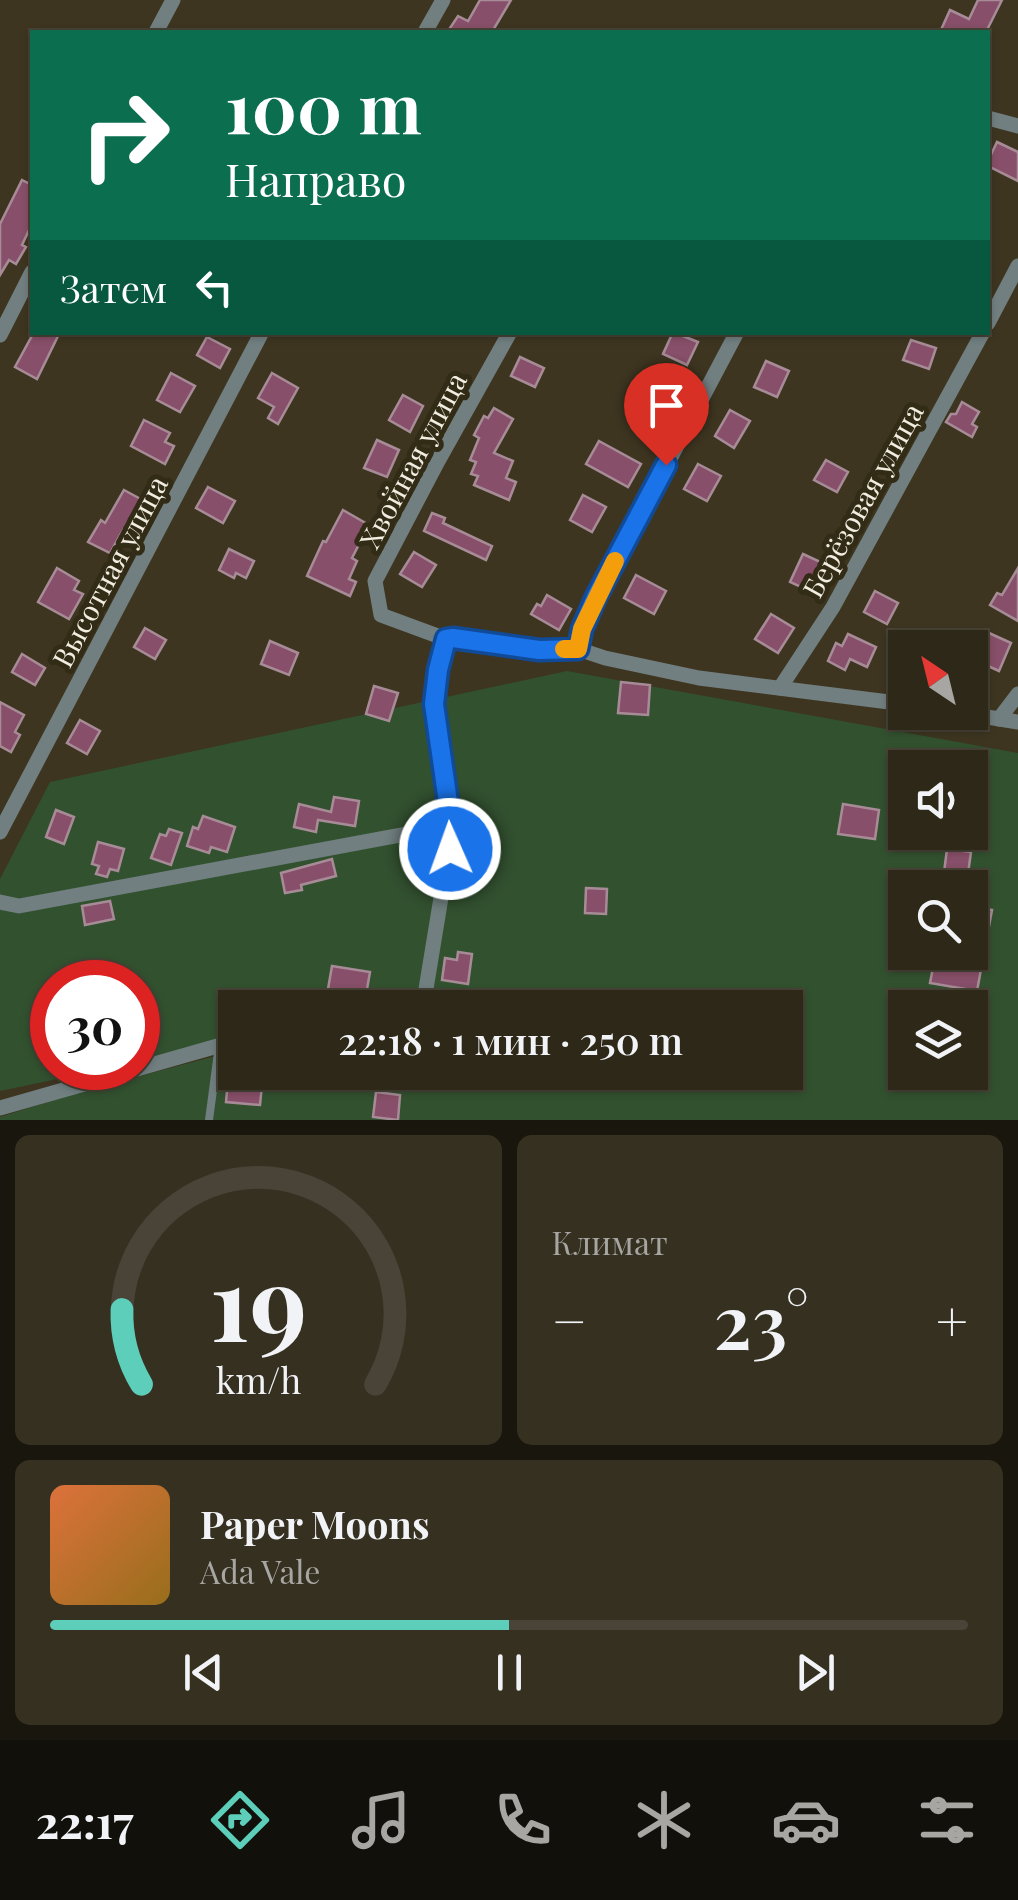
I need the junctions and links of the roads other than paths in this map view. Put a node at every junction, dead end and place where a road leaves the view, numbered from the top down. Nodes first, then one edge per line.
1 (173, 0) edge
2 (443, 0) edge
3 (157, 30) edge
4 (426, 30) edge
5 (990, 119) edge
6 (1018, 126) edge
7 (1018, 266) edge
8 (30, 276) edge
9 (990, 319) edge
10 (260, 335) edge
11 (508, 335) edge
12 (735, 335) edge
13 (981, 335) edge
14 (0, 336) edge
15 (446, 639) junction
16 (578, 649) junction
17 (780, 688) junction
18 (1018, 694) edge
19 (888, 702) edge
20 (988, 717) edge
21 (999, 719) junction
22 (1018, 722) edge
23 (450, 826) junction
24 (0, 832) edge
25 (0, 902) edge
26 (426, 990) edge
27 (218, 1046) edge
28 (218, 1082) edge
29 (0, 1108) edge
30 (209, 1120) edge

1 - 3 street
2 - 4 street
5 - 6 street
7 - 9 street
8 - 14 street
10 - 24 street, Высотная улица
11 - 15 street, Хвойная улица
12 - 16 street
13 - 17 street, Берёзовая улица
15 - 16 street
15 - 23 street
16 - 17 street
17 - 19 street
18 - 21 street
20 - 21 street
21 - 22 street
23 - 25 street
23 - 26 street
27 - 29 street
28 - 30 lane

